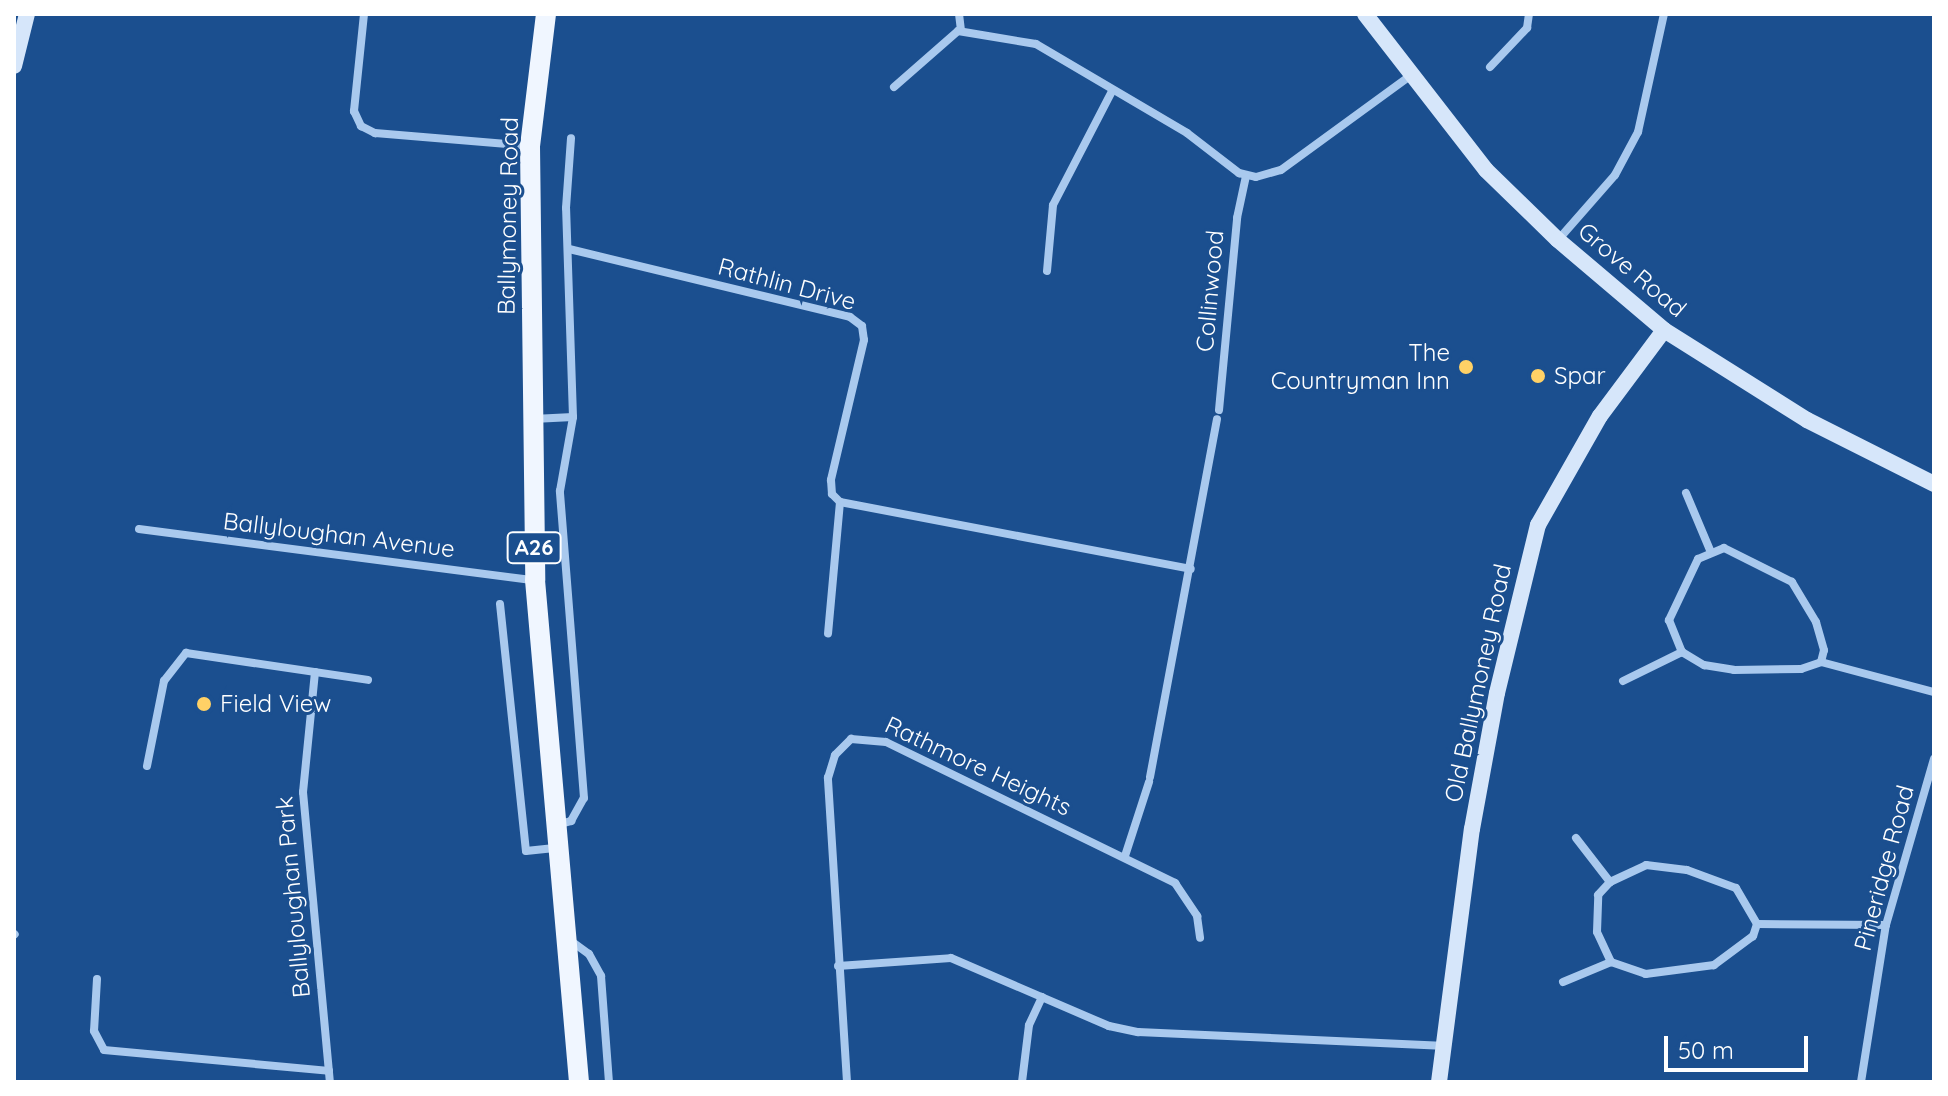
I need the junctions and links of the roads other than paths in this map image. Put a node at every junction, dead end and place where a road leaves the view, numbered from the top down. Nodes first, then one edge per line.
1 (27, 14) edge
2 (364, 14) edge
3 (546, 14) edge
4 (959, 14) edge
5 (1365, 14) edge
6 (1529, 14) edge
7 (1664, 14) edge
8 (961, 30) junction
9 (14, 66) edge
10 (1490, 67) dead end
11 (1410, 76) junction
12 (894, 87) dead end
13 (1112, 91) junction
14 (571, 138) dead end
15 (530, 146) junction
16 (1246, 176) junction
17 (1558, 240) junction
18 (569, 249) junction
19 (1047, 271) dead end
20 (1664, 330) junction
21 (573, 417) junction
22 (533, 420) junction
23 (1934, 484) edge
24 (1686, 493) dead end
25 (840, 502) junction
26 (139, 529) dead end
27 (1710, 550) junction
28 (1191, 569) junction
29 (535, 580) junction
30 (500, 604) dead end
31 (828, 633) dead end
32 (1682, 652) junction
33 (1821, 662) junction
34 (315, 672) junction
35 (368, 680) dead end
36 (1623, 681) dead end
37 (1934, 692) edge
38 (1934, 759) edge
39 (147, 766) dead end
40 (556, 825) junction
41 (1576, 838) dead end
42 (558, 848) junction
43 (1125, 856) junction
44 (1610, 882) junction
45 (1757, 924) junction
46 (1886, 925) junction
47 (567, 938) junction
48 (1200, 938) dead end
49 (1611, 962) junction
50 (838, 966) junction
51 (97, 979) dead end
52 (1563, 982) dead end
53 (1042, 997) junction
54 (1441, 1046) junction
55 (329, 1071) junction
56 (330, 1082) edge
57 (579, 1082) edge
58 (609, 1082) edge
59 (847, 1082) edge
60 (1022, 1082) edge
61 (1439, 1082) edge
62 (1861, 1082) edge

1 - 9 street
2 - 15 street
3 - 15 main road, Ballymoney Road / A26
4 - 8 street
5 - 11 street, Grove Road
6 - 10 street
7 - 17 street
8 - 12 street
8 - 13 street
11 - 16 street
11 - 17 street, Grove Road
13 - 16 street
13 - 19 street
14 - 18 street
15 - 22 main road, Ballymoney Road / A26
16 - 28 street, Collinwood
17 - 20 street, Grove Road
18 - 21 street
18 - 25 street, Rathlin Drive
20 - 23 street, Grove Road
20 - 54 street, Old Ballymoney Road
21 - 22 street
21 - 40 street
22 - 29 main road, Ballymoney Road / A26
24 - 27 street
25 - 28 street
25 - 31 street, Rathlin Drive
26 - 29 street, Ballyloughan Avenue
27 - 32 street
27 - 33 street
28 - 43 street
29 - 40 main road, Ballymoney Road / A26
30 - 42 street
32 - 33 street
32 - 36 street
33 - 37 street
34 - 35 street
34 - 39 street
34 - 55 street, Ballyloughan Park
38 - 46 street, Pineridge Road
40 - 42 main road, Ballymoney Road / A26
41 - 44 street
42 - 47 main road, Ballymoney Road / A26
43 - 48 street, Rathmore Heights
43 - 50 street, Rathmore Heights
44 - 45 street
44 - 49 street
45 - 46 street
45 - 49 street
46 - 62 street, Pineridge Road
47 - 57 main road, Ballymoney Road / A26
47 - 58 street
49 - 52 street
50 - 53 street
50 - 59 street, Rathmore Heights
51 - 55 street
53 - 54 street
53 - 60 street
54 - 61 street, Old Ballymoney Road
55 - 56 street, Ballyloughan Park

